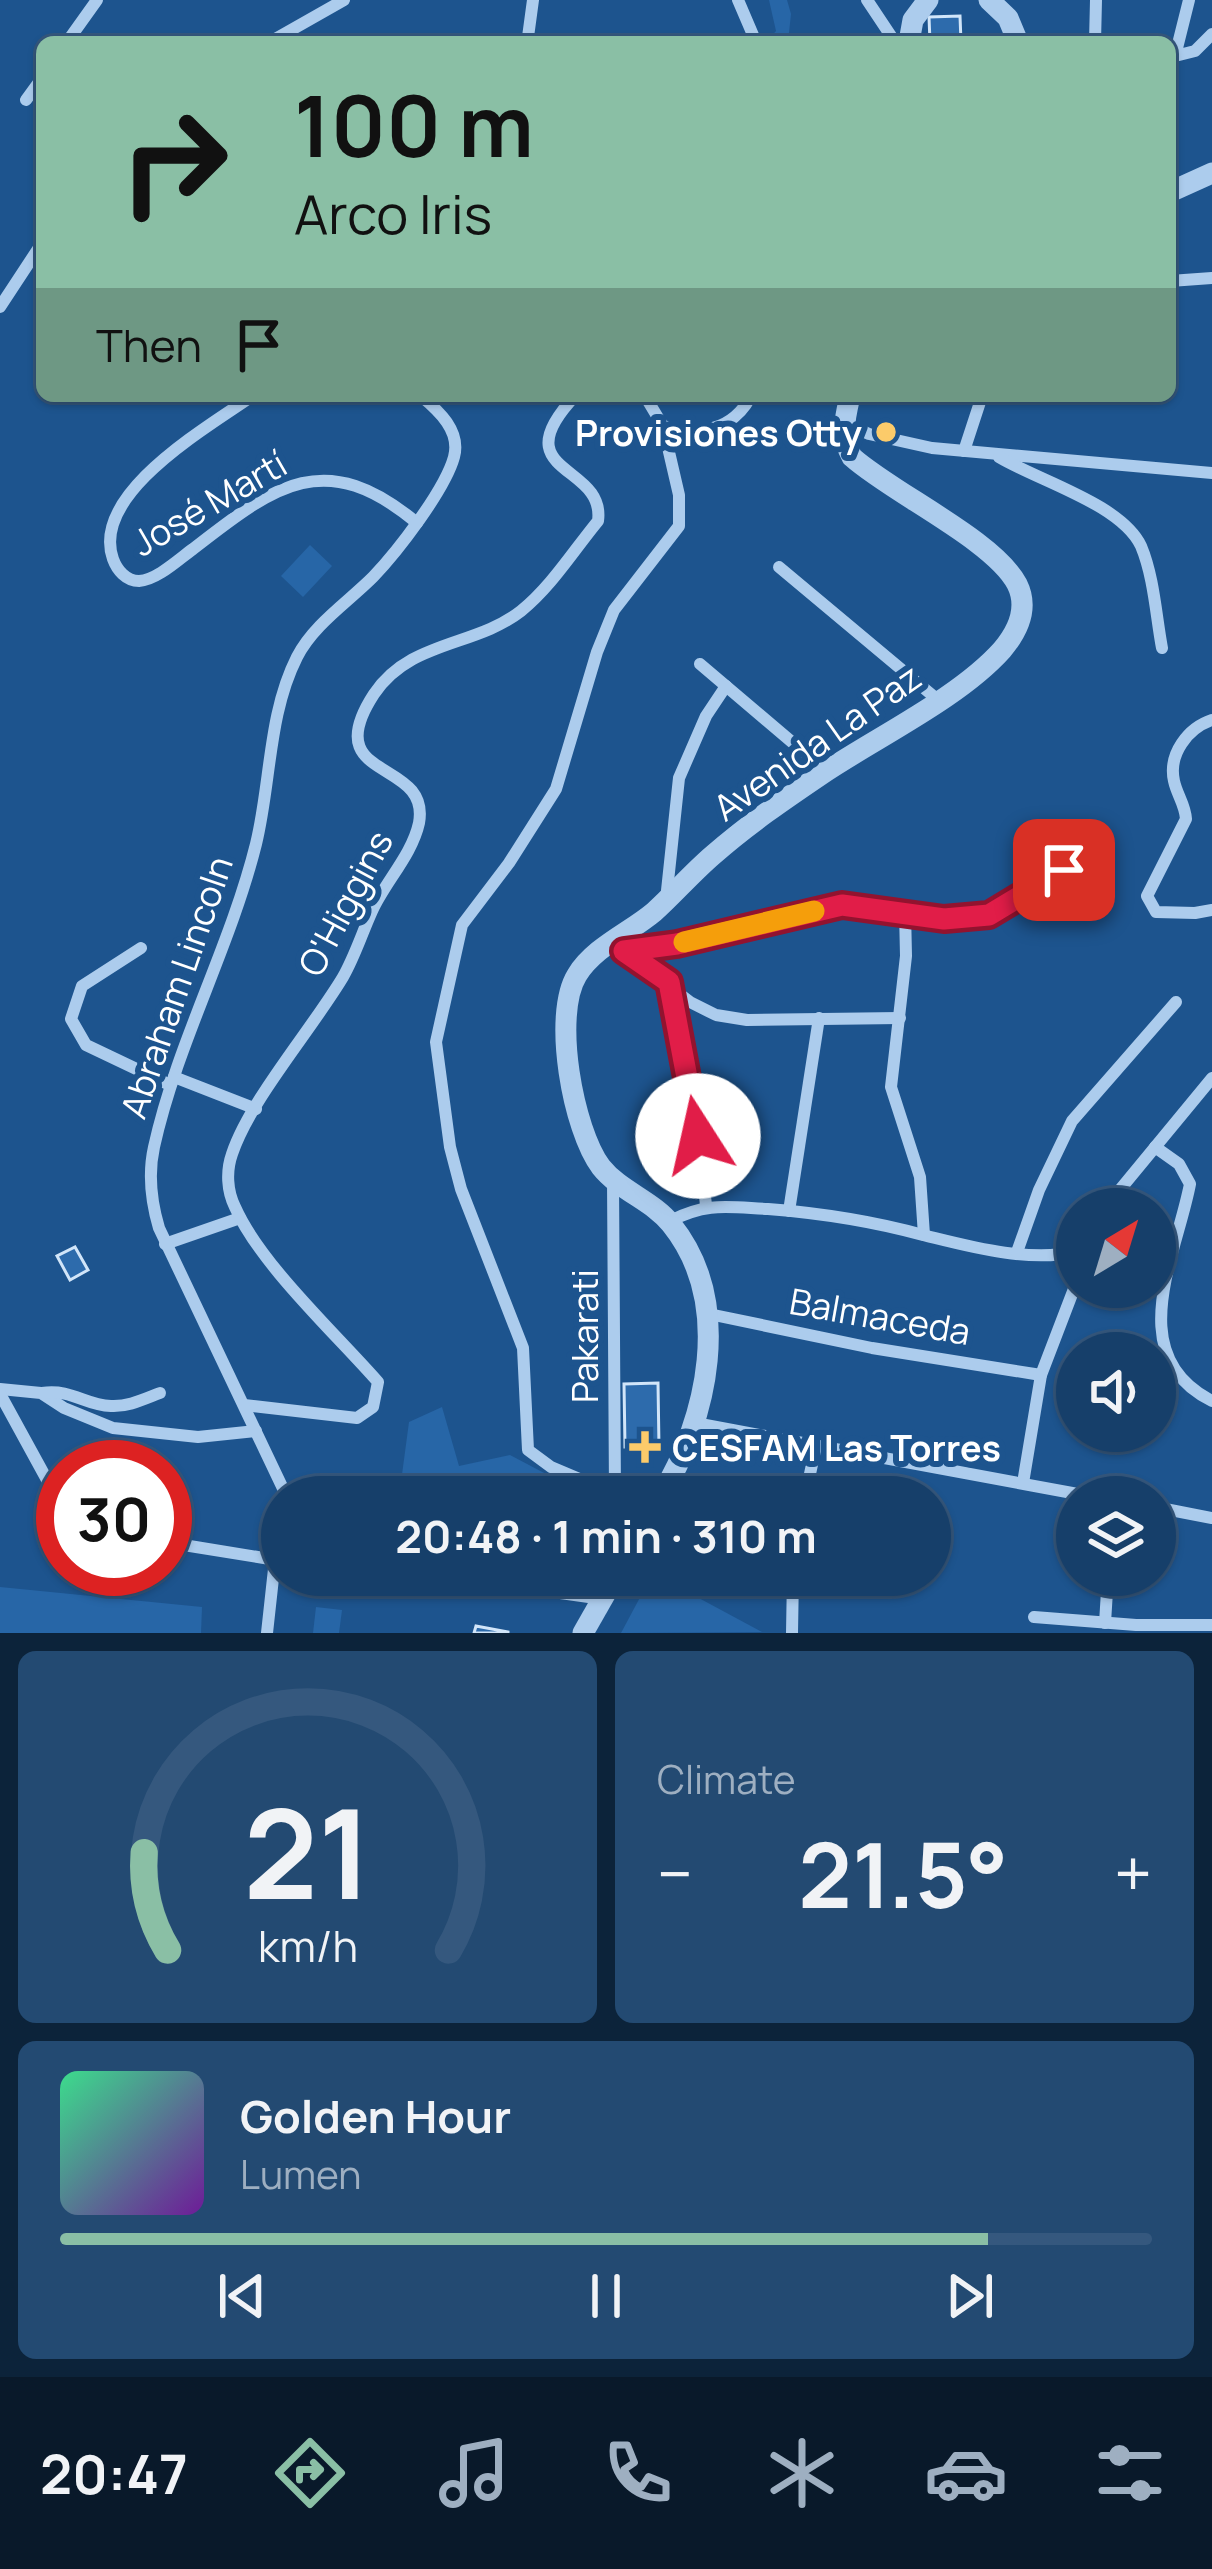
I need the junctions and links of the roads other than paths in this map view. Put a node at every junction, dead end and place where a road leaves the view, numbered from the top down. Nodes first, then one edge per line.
1 (97, 0) edge
2 (344, 0) edge
3 (533, 0) edge
4 (738, 0) edge
5 (867, 0) edge
6 (928, 0) edge
7 (989, 0) edge
8 (1096, 0) edge
9 (1189, 0) edge
10 (753, 34) dead end
11 (1212, 34) edge
12 (71, 36) edge
13 (281, 36) edge
14 (528, 36) edge
15 (892, 36) edge
16 (910, 36) edge
17 (1016, 36) edge
18 (1095, 36) edge
19 (1176, 52) edge
20 (1176, 56) edge
21 (36, 86) edge
22 (26, 100) dead end
23 (1212, 173) edge
24 (1176, 189) edge
25 (36, 252) edge
26 (1212, 278) edge
27 (1176, 281) edge
28 (0, 307) edge
29 (243, 402) edge
30 (429, 402) edge
31 (570, 402) edge
32 (649, 402) edge
33 (748, 402) edge
34 (849, 402) edge
35 (980, 402) edge
36 (844, 423) junction
37 (663, 426) junction
38 (964, 451) junction
39 (996, 455) junction
40 (1212, 473) edge
41 (417, 523) junction
42 (779, 567) dead end
43 (1162, 648) dead end
44 (700, 664) dead end
45 (726, 686) junction
46 (938, 700) junction
47 (1212, 720) edge
48 (826, 771) junction
49 (1064, 870) dead end
50 (665, 902) junction
51 (1212, 910) edge
52 (905, 911) junction
53 (618, 947) junction
54 (141, 948) dead end
55 (669, 982) junction
56 (1176, 1002) dead end
57 (819, 1018) junction
58 (900, 1018) junction
59 (1212, 1078) edge
60 (172, 1081) junction
61 (256, 1109) junction
62 (1155, 1147) junction
63 (613, 1178) junction
64 (1122, 1188) edge
65 (706, 1205) junction
66 (789, 1210) junction
67 (240, 1218) junction
68 (670, 1221) junction
69 (924, 1235) junction
70 (165, 1244) junction
71 (1018, 1252) junction
72 (1056, 1252) edge
73 (1067, 1308) edge
74 (710, 1314) junction
75 (1041, 1375) junction
76 (0, 1391) edge
77 (160, 1393) dead end
78 (41, 1394) junction
79 (1212, 1401) edge
80 (244, 1405) junction
81 (695, 1423) junction
82 (256, 1431) junction
83 (816, 1446) junction
84 (36, 1458) edge
85 (276, 1476) edge
86 (573, 1476) edge
87 (618, 1476) edge
88 (673, 1476) edge
89 (810, 1476) edge
90 (1023, 1483) junction
91 (1056, 1490) edge
92 (1176, 1511) edge
93 (1212, 1518) edge
94 (192, 1546) edge
95 (261, 1557) edge
96 (273, 1596) edge
97 (582, 1596) edge
98 (605, 1596) edge
99 (793, 1596) edge
100 (1107, 1596) edge
101 (603, 1599) junction
102 (1034, 1617) dead end
103 (1105, 1623) junction
104 (1212, 1625) edge
105 (267, 1633) edge
106 (583, 1633) edge
107 (792, 1633) edge

1 - 12 street
2 - 13 street
3 - 14 street
4 - 10 street
5 - 15 street
6 - 16 street
7 - 17 street
8 - 18 street
9 - 19 street
11 - 20 street
21 - 22 street
23 - 24 street
25 - 28 street
26 - 27 street
29 - 41 street, José Martí
30 - 41 street, Abraham Lincoln
31 - 61 street, O'Higgins
32 - 37 street
33 - 37 street
34 - 36 street
35 - 38 street
36 - 38 street
36 - 46 street, Avenida La Paz
37 - 86 street
38 - 39 street
39 - 40 street
39 - 43 street
41 - 60 street, Abraham Lincoln
42 - 46 street
44 - 45 street
45 - 48 street
45 - 50 street
46 - 48 street, Avenida La Paz
47 - 51 street
48 - 50 street, Avenida La Paz
49 - 52 street
50 - 53 street, Avenida La Paz
52 - 53 street
52 - 58 street
53 - 55 street
53 - 63 street, Avenida La Paz
54 - 60 street
55 - 57 street
55 - 65 street
56 - 71 street
57 - 58 street
57 - 66 street
58 - 69 street
59 - 62 street
60 - 61 street
60 - 70 street, Abraham Lincoln
61 - 67 street, O'Higgins
62 - 64 street
62 - 79 street
63 - 68 street
63 - 87 street, Pakarati
65 - 66 street
65 - 68 street
66 - 69 street
67 - 70 street
67 - 80 street, O'Higgins
68 - 74 street
69 - 71 street
70 - 80 street, Abraham Lincoln
71 - 72 street
73 - 75 street
74 - 75 street, Balmaceda
74 - 81 street
75 - 90 street
76 - 78 street
76 - 84 street
77 - 78 street
78 - 82 street
80 - 82 street, Abraham Lincoln
81 - 83 street
81 - 88 street
82 - 85 street, Abraham Lincoln
83 - 89 street
83 - 90 street
90 - 91 street
92 - 93 street
94 - 95 street
96 - 105 street
97 - 101 street
98 - 101 street
99 - 107 street
100 - 103 street
101 - 106 street
102 - 103 street
103 - 104 street

